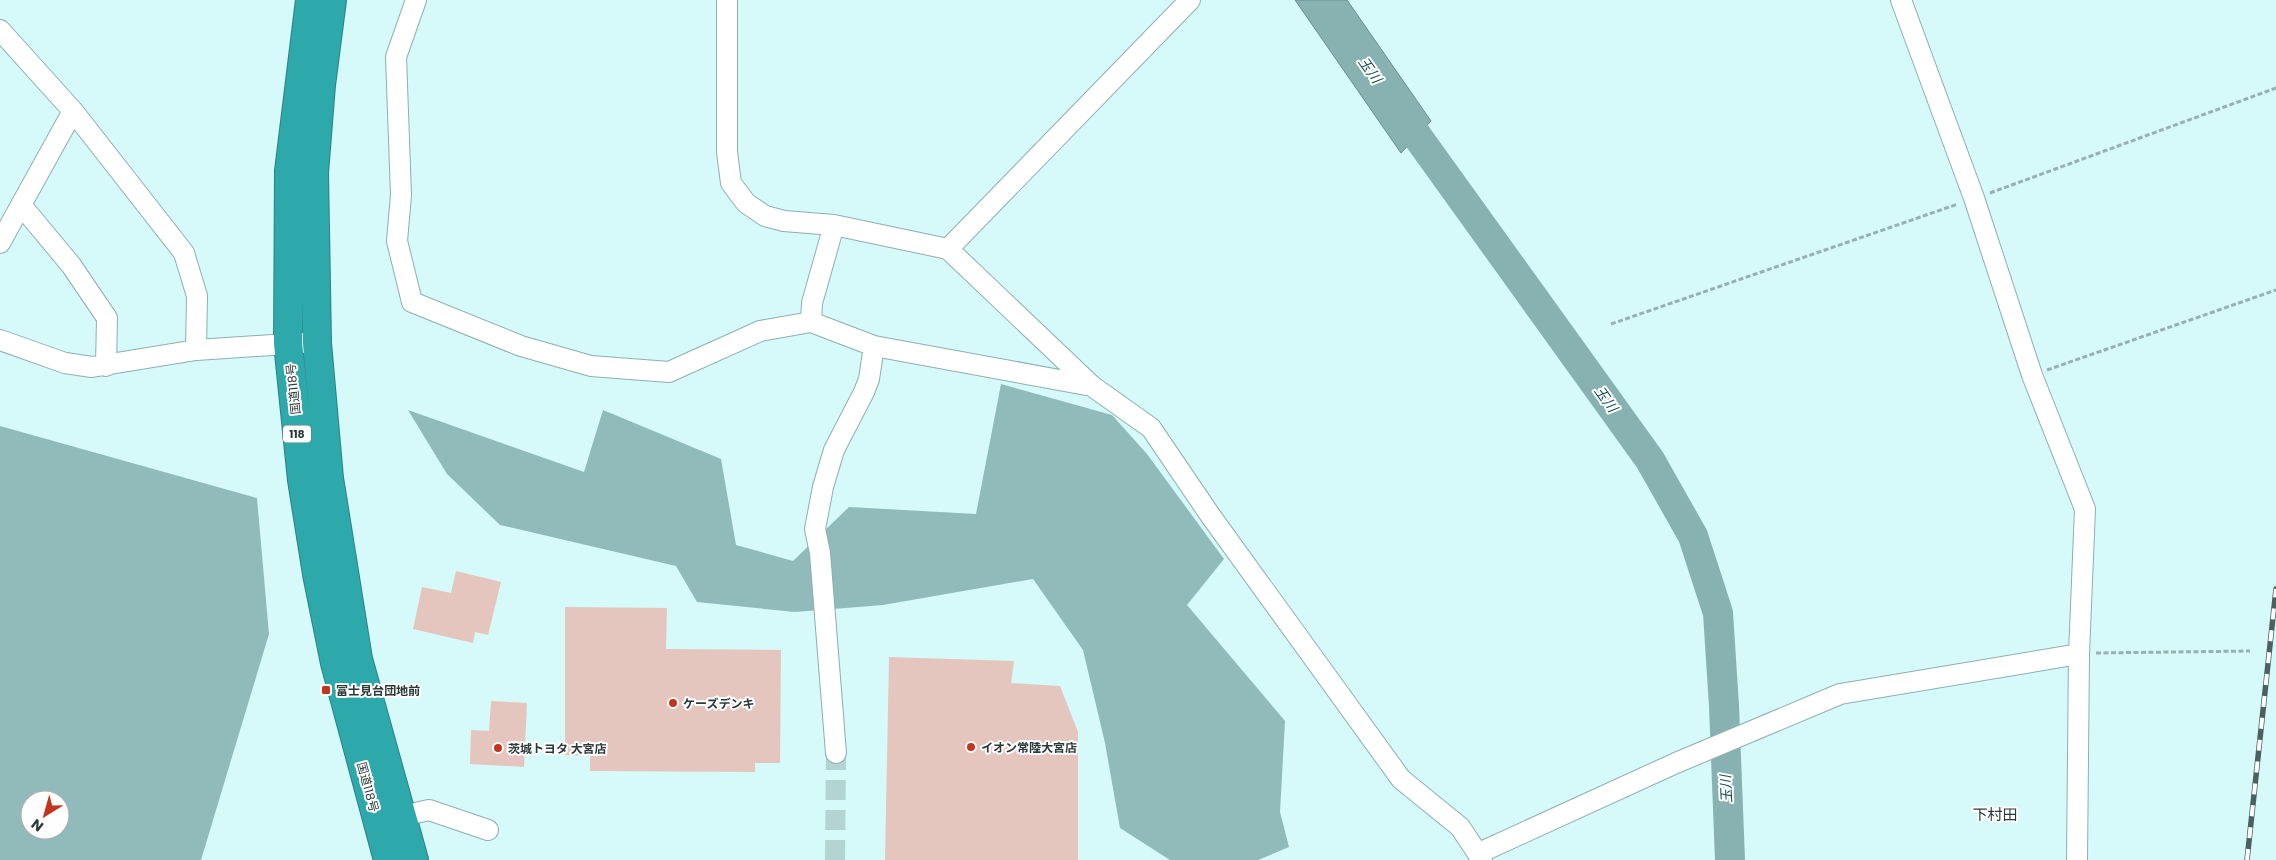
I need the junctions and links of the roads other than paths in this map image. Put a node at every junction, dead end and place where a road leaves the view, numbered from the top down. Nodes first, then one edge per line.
1 (310, 0) edge
2 (332, 0) edge
3 (416, 0) edge
4 (727, 0) edge
5 (1190, 0) edge
6 (1901, 0) edge
7 (0, 30) edge
8 (73, 111) junction
9 (21, 205) junction
10 (834, 225) junction
11 (0, 243) edge
12 (948, 249) junction
13 (811, 322) junction
14 (0, 340) edge
15 (288, 343) junction
16 (317, 343) junction
17 (874, 346) junction
18 (196, 350) junction
19 (106, 366) junction
20 (1092, 386) junction
21 (2079, 654) junction
22 (836, 753) tunnel mouth
23 (402, 816) junction
24 (488, 830) dead end
25 (1480, 856) edge
26 (388, 860) edge
27 (414, 860) edge
28 (2077, 860) edge

1 - 15 highway, 国道118号 / 118
2 - 16 highway, 国道118号 / 118
3 - 13 street
4 - 10 street
5 - 12 street
6 - 21 street
7 - 8 street
8 - 9 street
8 - 18 street
9 - 11 street
9 - 19 street
10 - 12 street
10 - 13 street
12 - 20 street
13 - 17 street
14 - 19 street
15 - 16 street
15 - 18 street
15 - 26 highway, 国道118号 / 118
16 - 23 highway, 国道118号 / 118
17 - 20 street
17 - 22 street
18 - 19 street
20 - 25 street
21 - 25 street
21 - 28 street
23 - 24 street
23 - 27 highway, 国道118号 / 118

